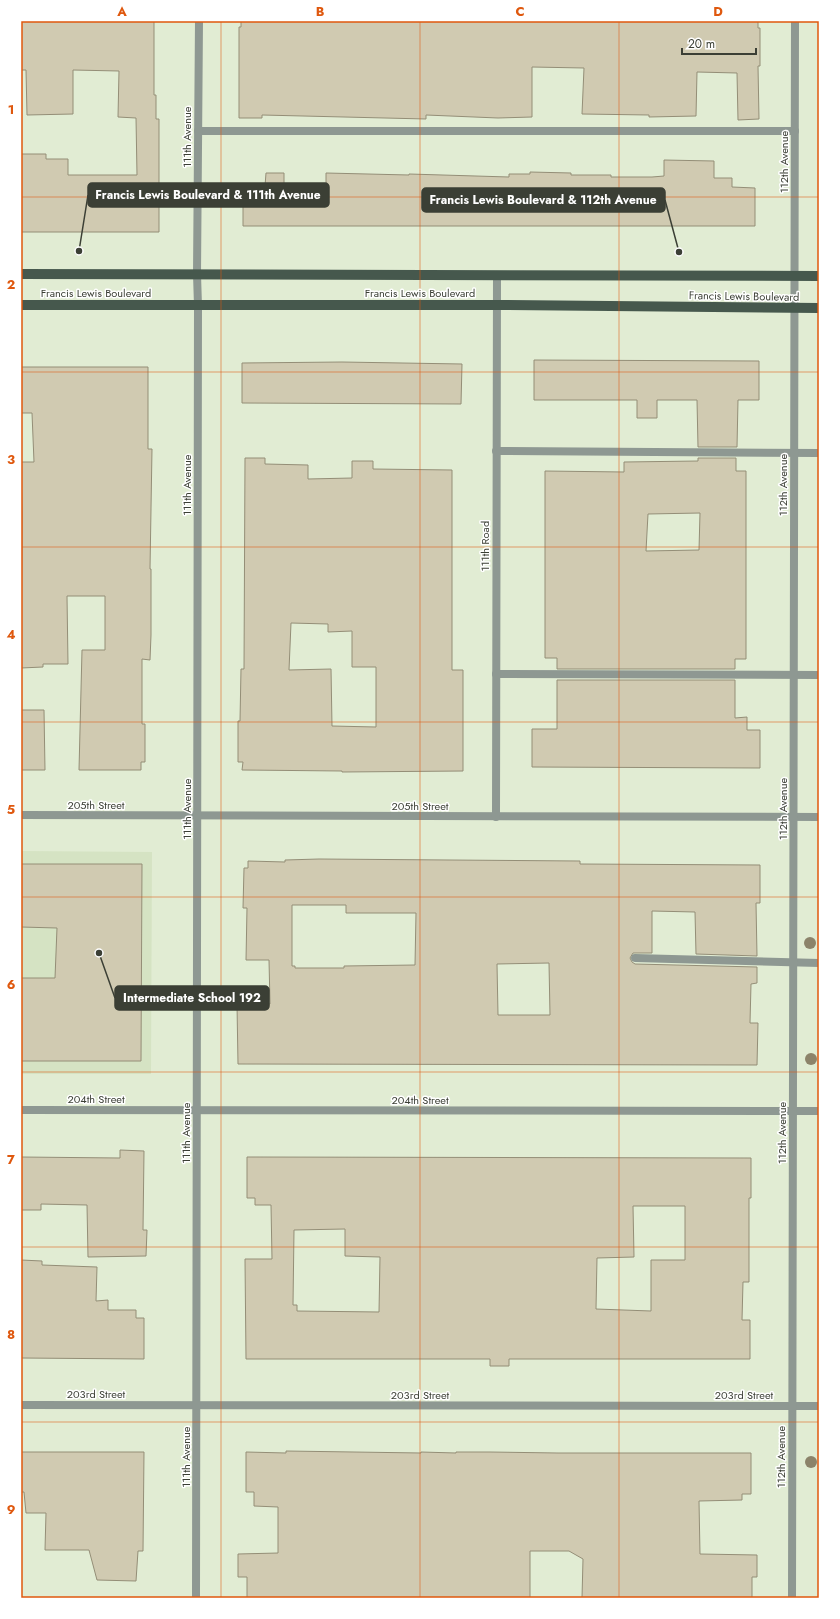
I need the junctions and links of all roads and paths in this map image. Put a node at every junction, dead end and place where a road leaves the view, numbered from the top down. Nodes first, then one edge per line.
1 (199, 21) edge
2 (795, 21) edge
3 (198, 131) junction
4 (795, 131) junction
5 (21, 274) edge
6 (197, 274) junction
7 (497, 275) junction
8 (795, 276) junction
9 (819, 276) edge
10 (21, 305) edge
11 (497, 305) junction
12 (198, 306) junction
13 (819, 308) edge
14 (795, 309) junction
15 (496, 450) junction
16 (794, 453) junction
17 (819, 453) edge
18 (496, 674) junction
19 (794, 675) junction
20 (819, 676) edge
21 (21, 815) edge
22 (198, 816) junction
23 (496, 817) junction
24 (794, 817) junction
25 (819, 817) edge
26 (635, 958) dead end
27 (793, 963) junction
28 (819, 963) edge
29 (21, 1110) edge
30 (197, 1111) junction
31 (793, 1111) junction
32 (819, 1111) edge
33 (21, 1405) edge
34 (197, 1406) junction
35 (792, 1406) junction
36 (819, 1406) edge
37 (196, 1598) edge
38 (792, 1598) edge

1 - 3 street, 111th Avenue
2 - 4 street, 112th Avenue
3 - 4 street
3 - 6 street, 111th Avenue
4 - 8 street, 112th Avenue
5 - 6 main road, Francis Lewis Boulevard
6 - 7 main road, Francis Lewis Boulevard
6 - 12 street, 111th Avenue
7 - 8 main road, Francis Lewis Boulevard
7 - 11 street, 111th Road
8 - 9 main road, Francis Lewis Boulevard
8 - 14 street, 112th Avenue
10 - 12 main road, Francis Lewis Boulevard
11 - 12 main road, Francis Lewis Boulevard
11 - 14 main road, Francis Lewis Boulevard
11 - 15 street, 111th Road
12 - 22 street, 111th Avenue
13 - 14 main road, Francis Lewis Boulevard
14 - 16 street, 112th Avenue
15 - 16 street
15 - 18 street, 111th Road
16 - 17 street
16 - 19 street, 112th Avenue
18 - 19 street
18 - 23 street, 111th Road
19 - 20 street
19 - 24 street, 112th Avenue
21 - 22 street, 205th Street
22 - 23 street, 205th Street
22 - 30 street, 111th Avenue
23 - 24 street, 205th Street
24 - 25 street, 205th Street
24 - 27 street, 112th Avenue
26 - 27 street
27 - 28 street
27 - 31 street, 112th Avenue
29 - 30 street, 204th Street
30 - 31 street, 204th Street
30 - 34 street, 111th Avenue
31 - 32 street, 204th Street
31 - 35 street, 112th Avenue
33 - 34 street, 203rd Street
34 - 35 street, 203rd Street
34 - 37 street, 111th Avenue
35 - 36 street, 203rd Street
35 - 38 street, 112th Avenue

